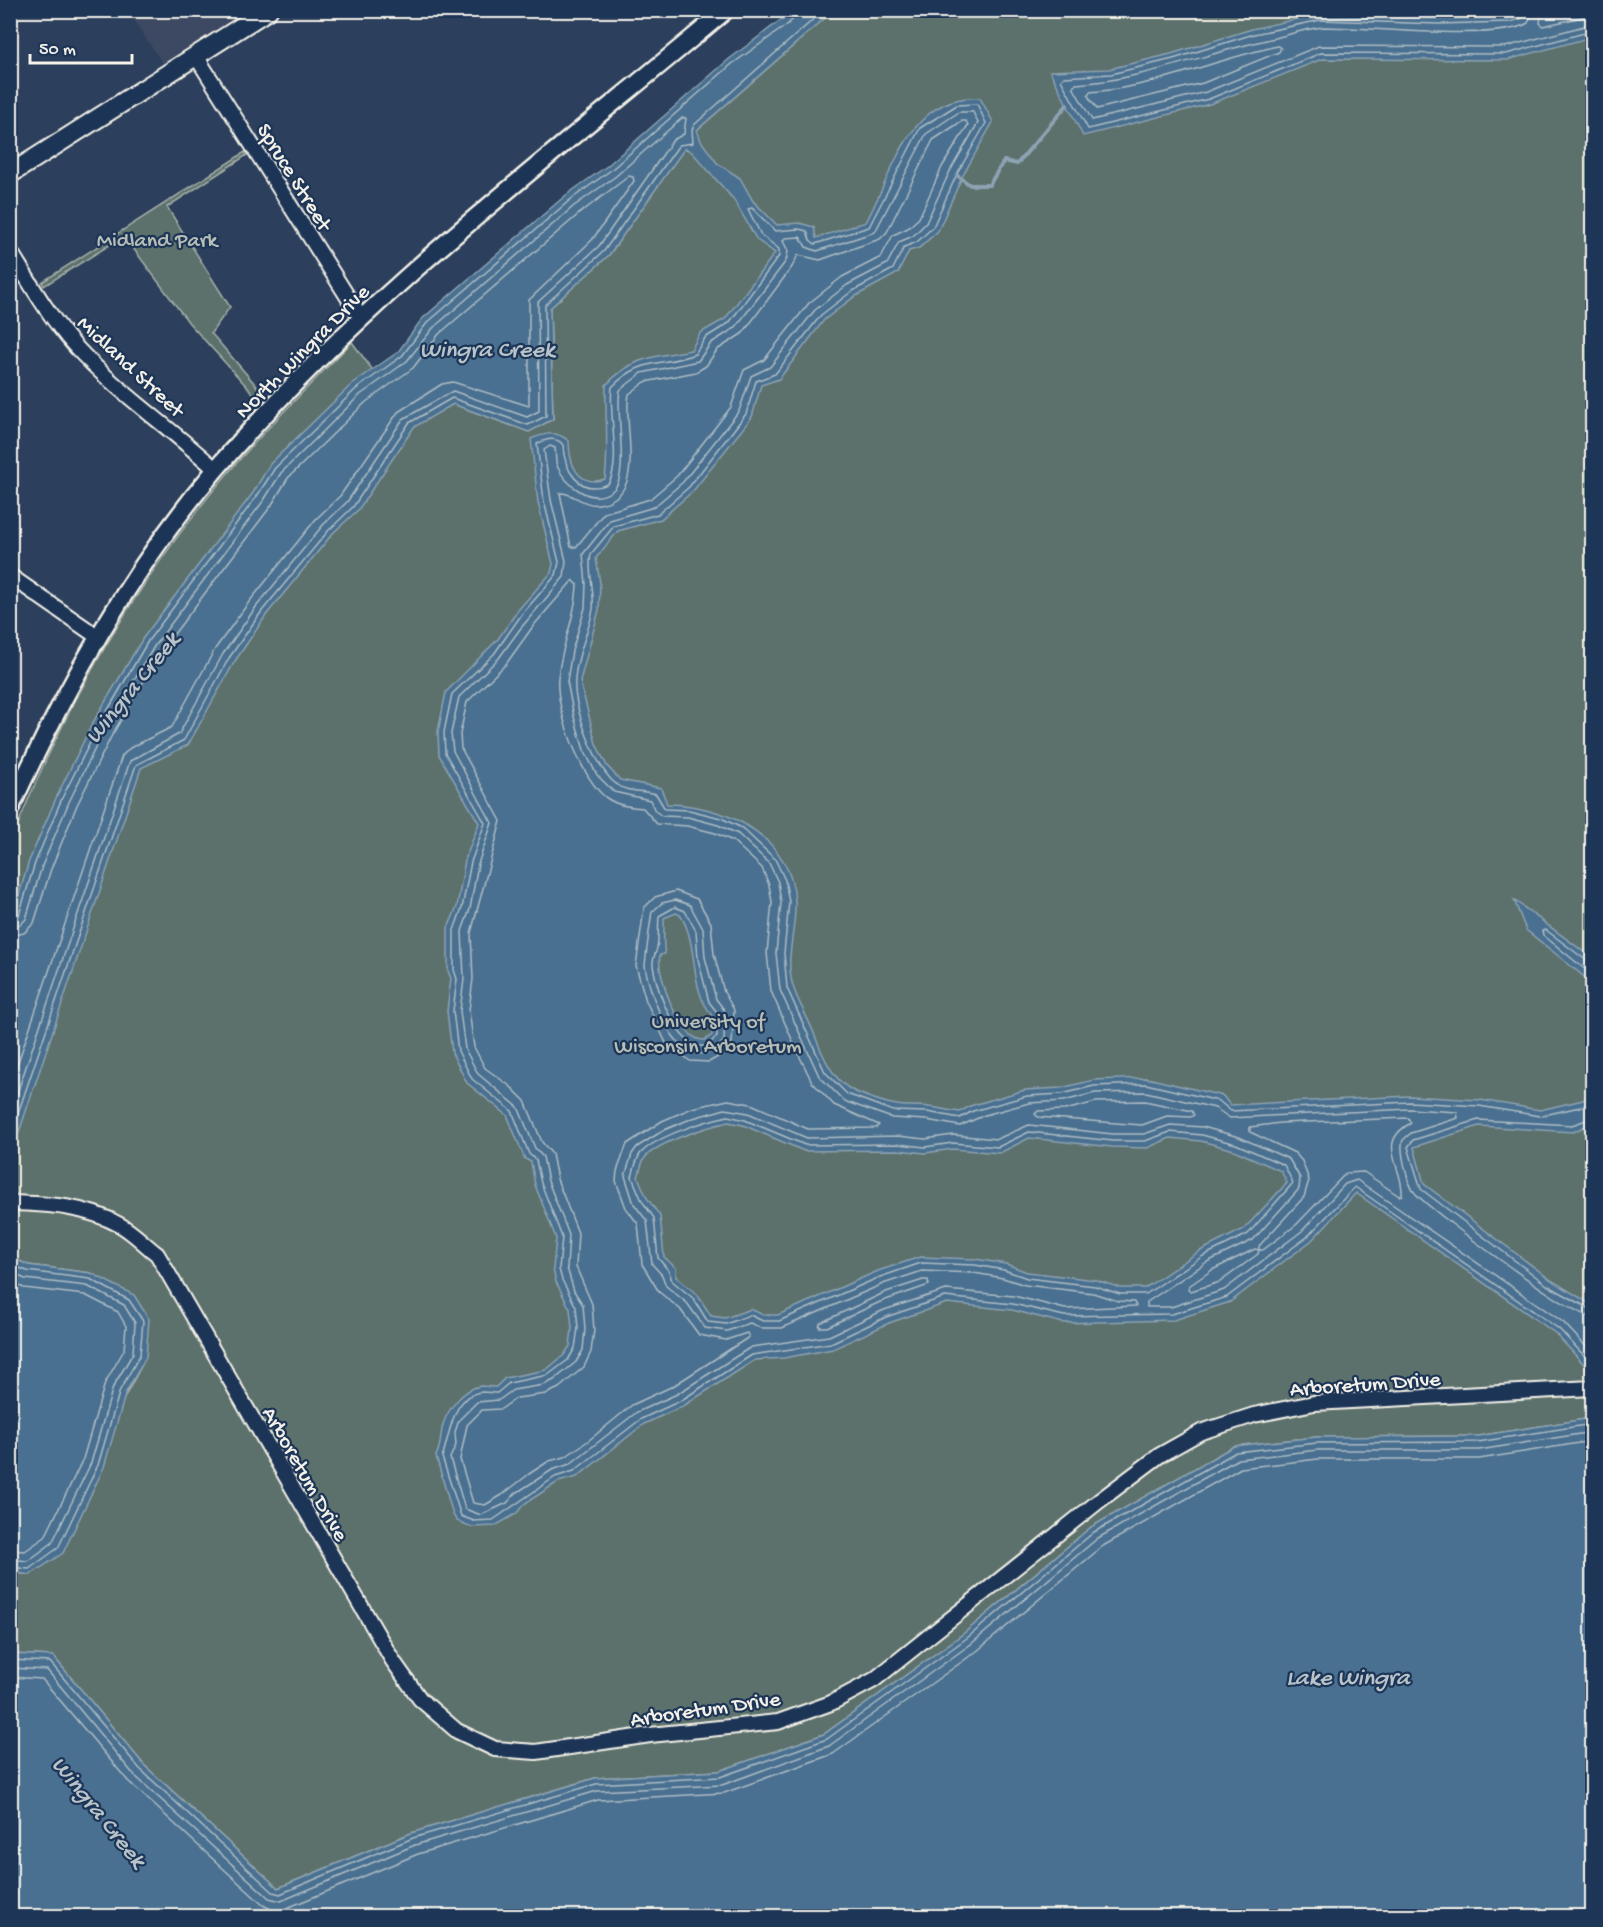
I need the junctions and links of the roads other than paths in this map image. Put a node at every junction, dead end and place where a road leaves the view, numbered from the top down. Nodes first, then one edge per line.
1 (268, 10) edge
2 (726, 10) edge
3 (196, 56) junction
4 (10, 174) edge
5 (10, 251) edge
6 (361, 318) junction
7 (216, 470) junction
8 (10, 576) edge
9 (98, 637) junction
10 (10, 808) edge
11 (10, 1203) edge
12 (1593, 1388) edge

1 - 3 main road
2 - 6 street, North Wingra Drive
3 - 4 main road
3 - 6 street, Spruce Street
5 - 7 street, Midland Street
6 - 7 street, North Wingra Drive
7 - 9 street, North Wingra Drive
8 - 9 street
9 - 10 street, North Wingra Drive
11 - 12 street, Arboretum Drive

